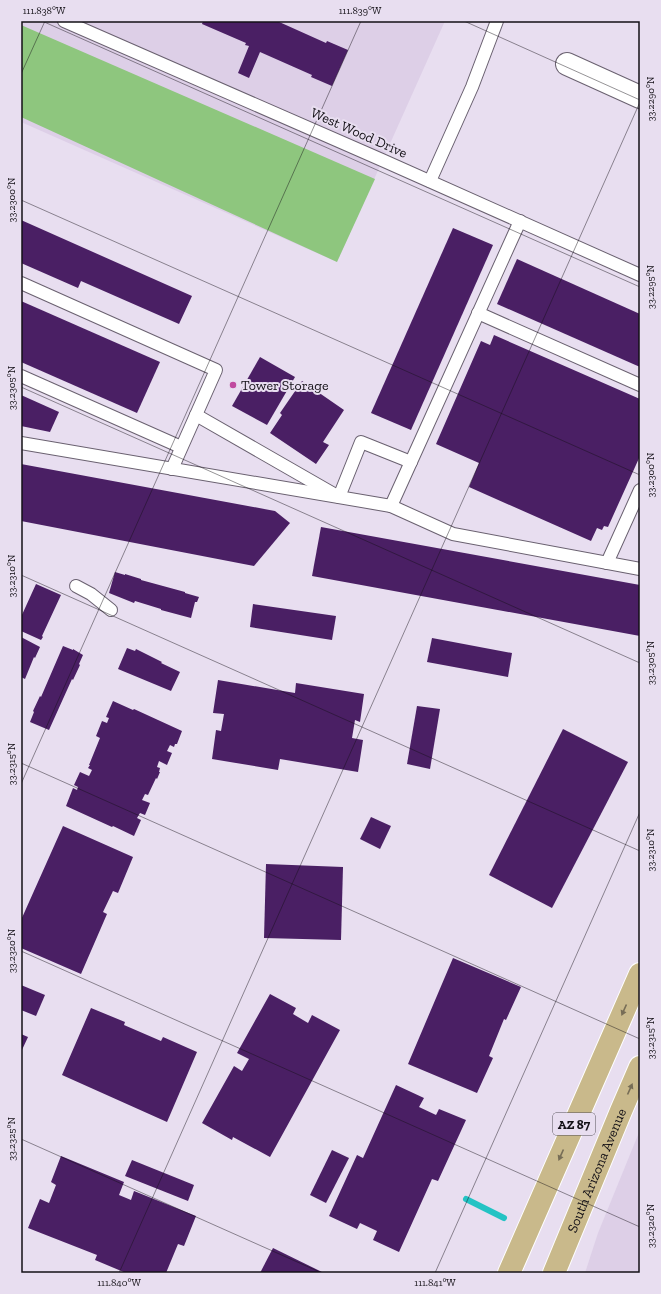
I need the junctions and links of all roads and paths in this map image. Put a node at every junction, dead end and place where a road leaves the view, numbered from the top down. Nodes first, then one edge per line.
1 (64, 21) edge
2 (497, 21) edge
3 (567, 64) dead end
4 (640, 97) edge
5 (430, 181) junction
6 (520, 221) junction
7 (640, 275) edge
8 (21, 283) edge
9 (478, 313) junction
10 (21, 376) edge
11 (640, 385) edge
12 (196, 415) junction
13 (21, 443) edge
14 (182, 446) junction
15 (411, 462) junction
16 (172, 469) junction
17 (640, 490) edge
18 (338, 497) junction
19 (391, 506) junction
20 (607, 563) junction
21 (640, 569) edge
22 (76, 586) dead end
23 (111, 610) dead end
24 (640, 975) edge
25 (640, 1067) edge
26 (509, 1273) edge
27 (554, 1273) edge

1 - 5 lane, West Wood Drive
2 - 5 lane
3 - 4 street
5 - 6 lane, West Wood Drive
6 - 7 lane, West Wood Drive
6 - 9 lane
8 - 12 lane
9 - 11 lane
9 - 15 lane
10 - 14 lane
12 - 14 lane
12 - 18 lane
13 - 16 lane
14 - 16 lane
15 - 18 lane
15 - 19 lane
16 - 18 lane
17 - 20 lane
18 - 19 lane
19 - 20 lane
20 - 21 lane
22 - 23 lane
24 -> 26 main road, AZ 87
27 -> 25 main road, South Arizona Avenue / AZ 87

